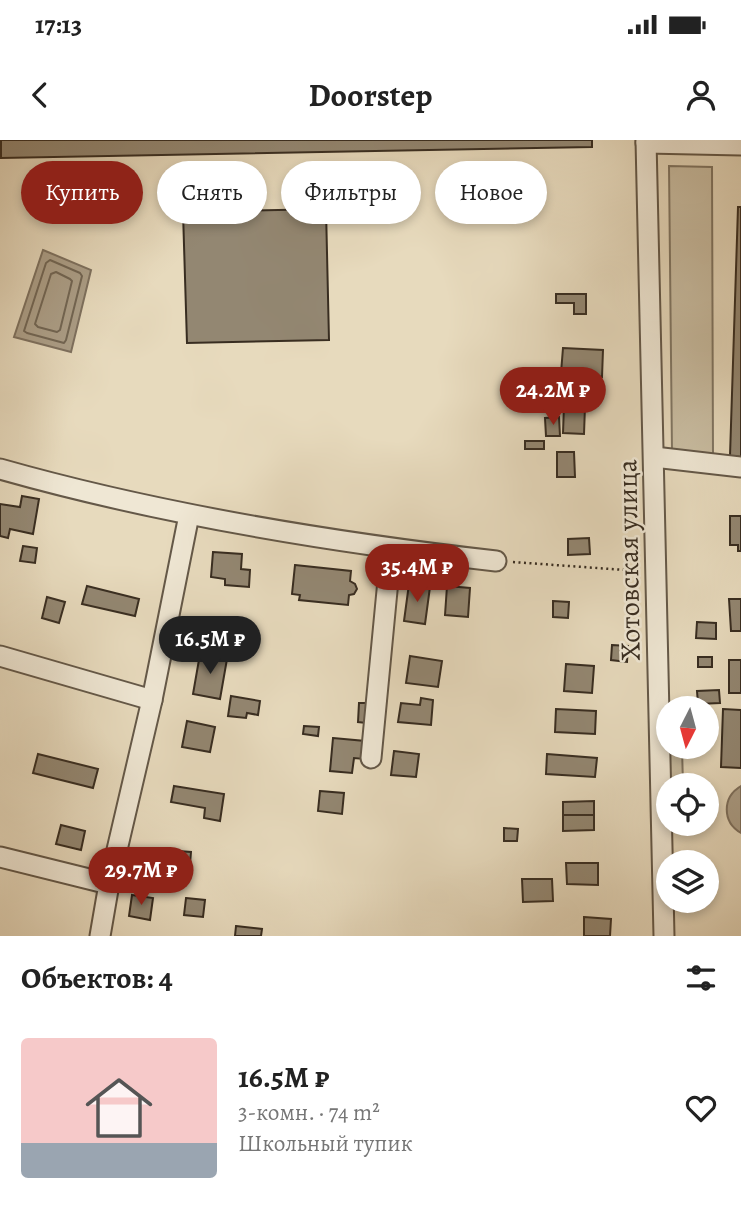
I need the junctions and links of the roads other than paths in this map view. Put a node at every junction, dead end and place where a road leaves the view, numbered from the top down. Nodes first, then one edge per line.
1 (646, 142) edge
2 (741, 145) edge
3 (654, 457) junction
4 (741, 467) edge
5 (0, 469) edge
6 (189, 515) junction
7 (390, 549) junction
8 (496, 561) road end
9 (0, 656) edge
10 (152, 700) junction
11 (371, 758) dead end
12 (0, 857) edge
13 (109, 884) junction
14 (100, 936) edge
15 (664, 936) edge

1 - 2 street
1 - 3 street, Хотовская улица
3 - 4 street
3 - 15 street, Хотовская улица
5 - 6 street
6 - 7 street
6 - 10 street
7 - 8 street
7 - 11 street
9 - 10 street
10 - 13 street
12 - 13 street
13 - 14 street

